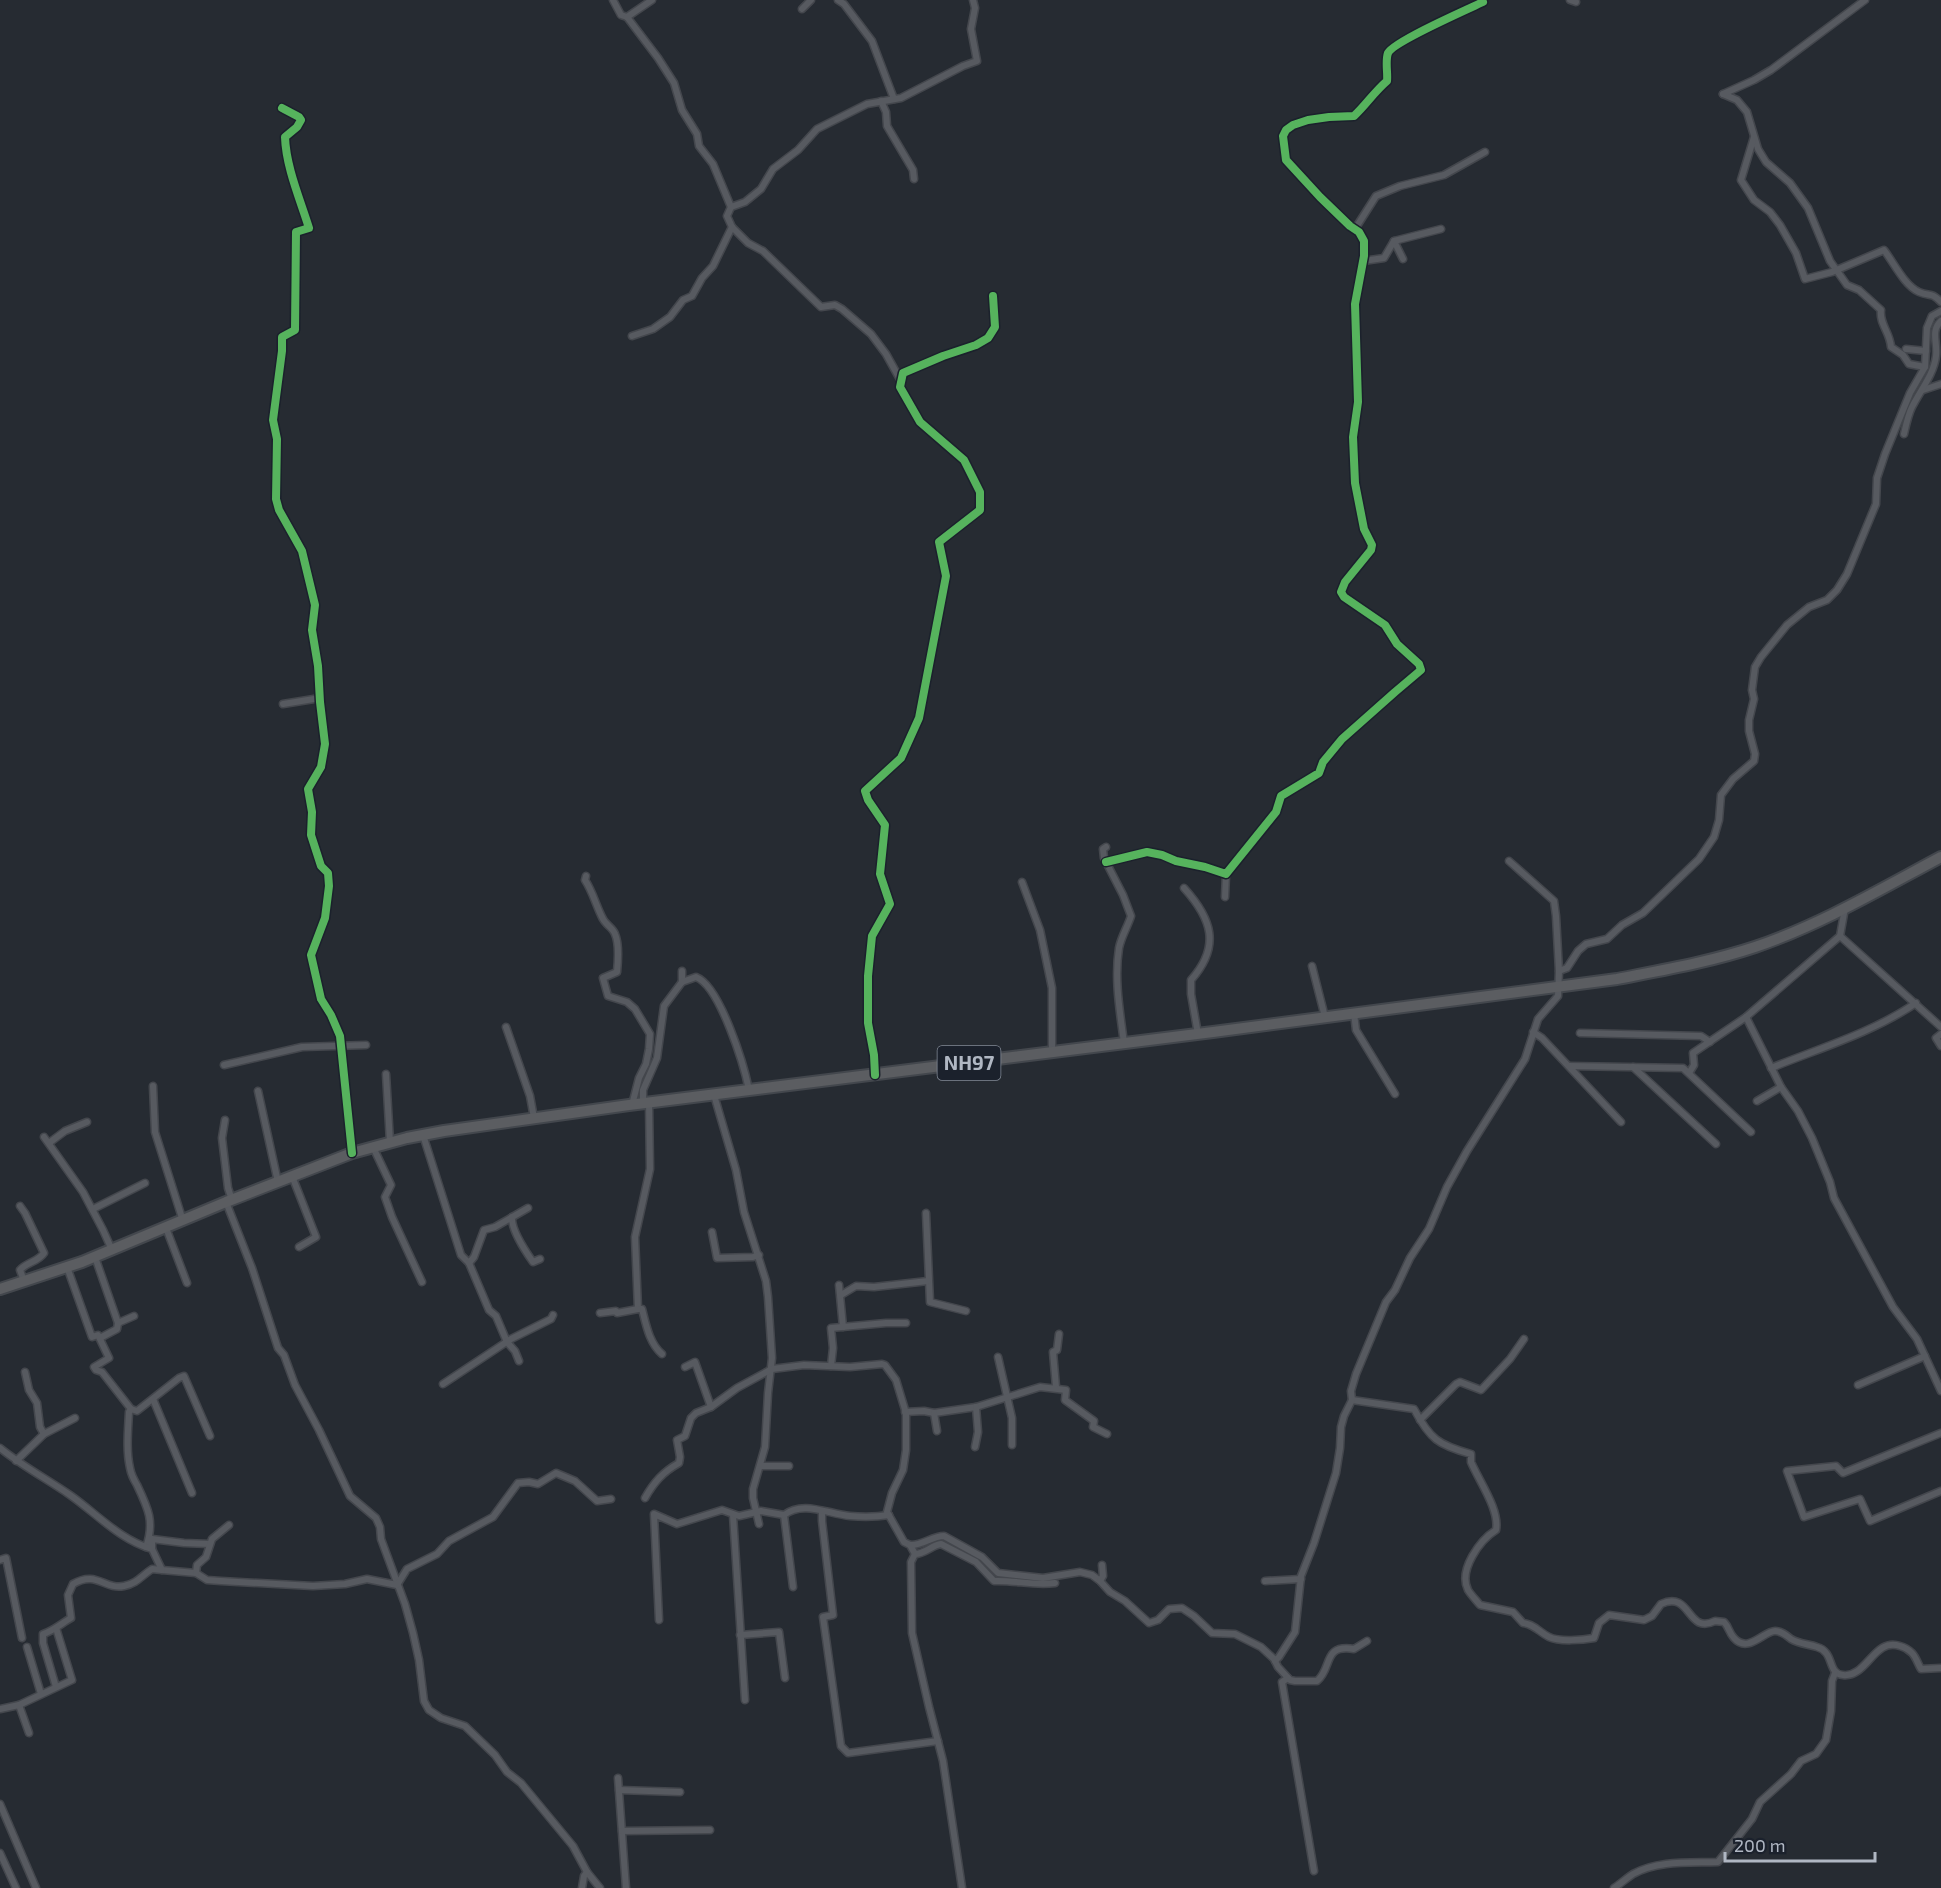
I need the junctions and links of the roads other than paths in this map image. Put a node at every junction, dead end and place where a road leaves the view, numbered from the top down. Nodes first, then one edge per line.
1 (612, 0) edge
2 (652, 0) edge
3 (811, 0) edge
4 (838, 0) edge
5 (973, 0) edge
6 (1482, 0) edge
7 (1865, 0) edge
8 (802, 9) dead end
9 (627, 17) junction
10 (894, 99) junction
11 (881, 102) junction
12 (282, 108) dead end
13 (1754, 137) junction
14 (1485, 152) dead end
15 (914, 179) dead end
16 (731, 207) junction
17 (732, 227) junction
18 (1355, 229) junction
19 (1441, 229) dead end
20 (1394, 241) junction
21 (1403, 259) dead end
22 (1363, 261) junction
23 (1838, 270) junction
24 (993, 296) dead end
25 (1941, 302) edge
26 (1941, 311) edge
27 (1941, 321) edge
28 (632, 336) dead end
29 (1906, 349) dead end
30 (1926, 351) junction
31 (1925, 367) junction
32 (901, 381) junction
33 (1941, 384) edge
34 (1923, 390) junction
35 (1904, 434) dead end
36 (320, 698) junction
37 (283, 704) dead end
38 (1106, 847) dead end
39 (1941, 857) edge
40 (1509, 861) dead end
41 (1106, 862) junction
42 (1226, 874) junction
43 (586, 876) dead end
44 (1022, 882) dead end
45 (1184, 888) dead end
46 (1225, 897) dead end
47 (1845, 908) junction
48 (1840, 936) junction
49 (1312, 966) dead end
50 (1559, 970) junction
51 (682, 971) dead end
52 (682, 982) junction
53 (1557, 985) junction
54 (1916, 1004) junction
55 (1354, 1013) junction
56 (1325, 1017) junction
57 (1746, 1017) junction
58 (506, 1027) dead end
59 (1941, 1027) edge
60 (1533, 1032) junction
61 (1580, 1033) dead end
62 (1198, 1034) junction
63 (1941, 1034) edge
64 (1710, 1042) junction
65 (1124, 1043) junction
66 (366, 1045) dead end
67 (1941, 1046) edge
68 (342, 1048) junction
69 (1052, 1052) junction
70 (224, 1065) dead end
71 (1569, 1066) junction
72 (1632, 1066) junction
73 (1771, 1068) junction
74 (1689, 1073) junction
75 (386, 1074) dead end
76 (875, 1075) junction
77 (153, 1086) dead end
78 (1781, 1087) junction
79 (748, 1090) junction
80 (258, 1091) dead end
81 (1395, 1094) dead end
82 (714, 1095) junction
83 (1757, 1101) dead end
84 (642, 1104) junction
85 (534, 1118) junction
86 (225, 1120) dead end
87 (87, 1122) dead end
88 (1621, 1122) dead end
89 (1751, 1132) dead end
90 (423, 1135) junction
91 (44, 1137) dead end
92 (390, 1142) junction
93 (49, 1143) junction
94 (1716, 1144) dead end
95 (373, 1146) junction
96 (352, 1153) junction
97 (292, 1176) junction
98 (278, 1182) junction
99 (145, 1183) dead end
100 (229, 1201) junction
101 (20, 1206) dead end
102 (528, 1208) dead end
103 (93, 1209) junction
104 (926, 1213) dead end
105 (512, 1217) junction
106 (183, 1221) junction
107 (166, 1228) junction
108 (711, 1232) dead end
109 (299, 1247) dead end
110 (112, 1250) junction
111 (759, 1255) junction
112 (95, 1257) junction
113 (540, 1259) dead end
114 (469, 1263) junction
115 (67, 1267) junction
116 (928, 1281) junction
117 (24, 1282) junction
118 (422, 1282) dead end
119 (187, 1283) dead end
120 (839, 1285) dead end
121 (0, 1289) edge
122 (841, 1295) junction
123 (638, 1309) junction
124 (966, 1311) dead end
125 (600, 1313) dead end
126 (553, 1315) dead end
127 (134, 1316) dead end
128 (118, 1323) junction
129 (906, 1323) dead end
130 (843, 1327) junction
131 (1059, 1334) dead end
132 (100, 1338) junction
133 (1524, 1339) dead end
134 (507, 1342) junction
135 (662, 1354) dead end
136 (1925, 1356) junction
137 (998, 1357) dead end
138 (519, 1361) dead end
139 (831, 1366) junction
140 (686, 1367) dead end
141 (771, 1369) junction
142 (25, 1372) dead end
143 (442, 1384) dead end
144 (1858, 1385) dead end
145 (1056, 1387) junction
146 (1941, 1391) edge
147 (1008, 1398) junction
148 (153, 1399) junction
149 (1352, 1400) junction
150 (711, 1407) junction
151 (976, 1407) junction
152 (131, 1409) junction
153 (905, 1412) junction
154 (934, 1413) junction
155 (75, 1418) dead end
156 (1420, 1420) junction
157 (937, 1431) dead end
158 (1941, 1433) edge
159 (44, 1434) junction
160 (1107, 1434) dead end
161 (210, 1436) dead end
162 (1012, 1445) dead end
163 (975, 1447) dead end
164 (0, 1448) edge
165 (16, 1461) junction
166 (760, 1466) junction
167 (789, 1466) dead end
168 (1941, 1491) edge
169 (192, 1493) dead end
170 (645, 1498) dead end
171 (611, 1499) dead end
172 (822, 1511) junction
173 (757, 1512) junction
174 (733, 1515) junction
175 (784, 1515) junction
176 (889, 1515) junction
177 (759, 1524) dead end
178 (230, 1525) dead end
179 (210, 1544) junction
180 (910, 1545) junction
181 (149, 1548) junction
182 (915, 1554) junction
183 (0, 1560) edge
184 (1102, 1565) dead end
185 (162, 1570) junction
186 (196, 1574) junction
187 (1301, 1579) junction
188 (1100, 1581) junction
189 (1265, 1581) dead end
190 (1055, 1583) dead end
191 (397, 1585) junction
192 (792, 1587) dead end
193 (659, 1620) dead end
194 (56, 1628) junction
195 (741, 1635) junction
196 (22, 1638) dead end
197 (1366, 1641) dead end
198 (27, 1647) dead end
199 (1275, 1660) junction
200 (1941, 1668) edge
201 (1835, 1672) junction
202 (786, 1678) dead end
203 (1288, 1678) junction
204 (56, 1687) junction
205 (41, 1694) junction
206 (745, 1700) dead end
207 (19, 1705) junction
208 (0, 1709) edge
209 (29, 1733) dead end
210 (938, 1741) junction
211 (618, 1778) dead end
212 (619, 1790) junction
213 (680, 1791) dead end
214 (0, 1804) edge
215 (710, 1830) dead end
216 (622, 1831) junction
217 (1, 1856) edge
218 (1314, 1871) dead end
219 (587, 1872) junction
220 (16, 1888) edge
221 (36, 1888) edge
222 (582, 1888) edge
223 (600, 1888) edge
224 (626, 1888) edge
225 (962, 1888) edge
226 (1614, 1888) edge

1 - 9 street
2 - 9 street
3 - 8 street
4 - 10 street
5 - 10 street
6 - 18 street
7 - 13 street
9 - 16 street
10 - 11 street
11 - 15 street
11 - 16 street
12 - 36 street
13 - 23 street
13 - 23 street
14 - 18 street
16 - 17 street
17 - 28 street
17 - 32 street
18 - 22 street
19 - 20 street
20 - 21 street
20 - 22 street
22 - 42 street
23 - 25 street
23 - 31 street
24 - 32 street
26 - 30 street
27 - 34 street
29 - 30 street
30 - 31 street
31 - 50 street
32 - 76 street
33 - 34 street
34 - 35 street
36 - 37 street
36 - 68 street
38 - 41 street
39 - 47 highway, NH97
40 - 50 street
41 - 42 street
41 - 65 street
42 - 46 street
43 - 84 street
44 - 69 street
45 - 62 street
47 - 48 street
47 - 53 highway, NH97
48 - 54 street
48 - 57 street
49 - 56 street
50 - 53 street
51 - 52 street
52 - 79 street
52 - 84 street
53 - 55 highway, NH97
53 - 60 street
54 - 59 street
54 - 73 street
55 - 56 highway, NH97
55 - 81 street
56 - 62 highway, NH97
57 - 64 street
57 - 73 street
58 - 85 street
60 - 71 street
60 - 149 street
61 - 64 street
62 - 65 highway, NH97
63 - 67 street
64 - 74 street
65 - 69 highway, NH97
66 - 68 street
68 - 70 street
68 - 96 street
69 - 76 highway, NH97
71 - 72 street
71 - 88 street
72 - 74 street
72 - 94 street
73 - 78 street
74 - 89 street
75 - 92 street
76 - 79 highway, NH97
77 - 106 street
78 - 83 street
78 - 136 street
79 - 82 highway, NH97
80 - 98 street
82 - 84 highway, NH97
82 - 111 street
84 - 85 highway, NH97
84 - 123 street
85 - 90 highway, NH97
86 - 100 street
87 - 93 street
90 - 92 highway, NH97
90 - 114 street
91 - 93 street
92 - 95 highway, NH97
93 - 103 street
95 - 96 highway, NH97
95 - 118 street
96 - 97 highway, NH97
97 - 98 highway, NH97
97 - 109 street
98 - 100 highway, NH97
99 - 103 street
100 - 106 highway, NH97
100 - 191 street
101 - 117 street
102 - 105 street
103 - 110 street
104 - 116 street
105 - 113 street
105 - 114 street
106 - 107 highway, NH97
107 - 110 highway, NH97
107 - 119 street
108 - 111 street
110 - 112 highway, NH97
111 - 141 street
112 - 115 highway, NH97
112 - 128 street
114 - 134 street
115 - 117 highway, NH97
115 - 132 street
116 - 122 street
116 - 124 street
117 - 121 highway, NH97
120 - 122 street
122 - 130 street
123 - 125 street
123 - 135 street
126 - 134 street
127 - 128 street
128 - 132 street
129 - 130 street
130 - 139 street
131 - 145 street
132 - 152 street
133 - 156 street
134 - 138 street
134 - 143 street
136 - 144 street
136 - 146 street
137 - 147 street
139 - 141 street
139 - 153 street
140 - 150 street
141 - 150 street
141 - 166 street
142 - 159 street
145 - 147 street
145 - 160 street
147 - 151 street
147 - 162 street
148 - 152 street
148 - 161 street
148 - 169 street
149 - 156 street
149 - 187 street
150 - 170 street
151 - 154 street
151 - 163 street
152 - 181 street
153 - 154 street
153 - 176 street
154 - 157 street
155 - 159 street
156 - 201 street
158 - 168 street
159 - 165 street
164 - 165 street
165 - 181 street
166 - 167 street
166 - 173 street
171 - 191 street
172 - 175 street
172 - 176 street
172 - 210 street
173 - 174 street
173 - 175 street
173 - 177 street
174 - 193 street
174 - 195 street
175 - 192 street
176 - 180 street
178 - 179 street
179 - 181 street
179 - 186 street
180 - 182 street
180 - 188 street
181 - 185 street
182 - 190 street
182 - 210 street
183 - 196 street
184 - 188 street
185 - 186 street
185 - 194 street
186 - 191 street
187 - 189 street
187 - 199 street
188 - 199 street
191 - 219 street
194 - 204 street
194 - 204 street
195 - 202 street
195 - 206 street
197 - 203 street
198 - 205 street
199 - 203 street
200 - 201 street
201 - 226 street
203 - 218 street
204 - 205 street
205 - 207 street
207 - 208 street
207 - 209 street
210 - 225 street
211 - 212 street
212 - 213 street
212 - 216 street
214 - 221 street
215 - 216 street
216 - 224 street
217 - 220 street
219 - 222 street
219 - 223 street

